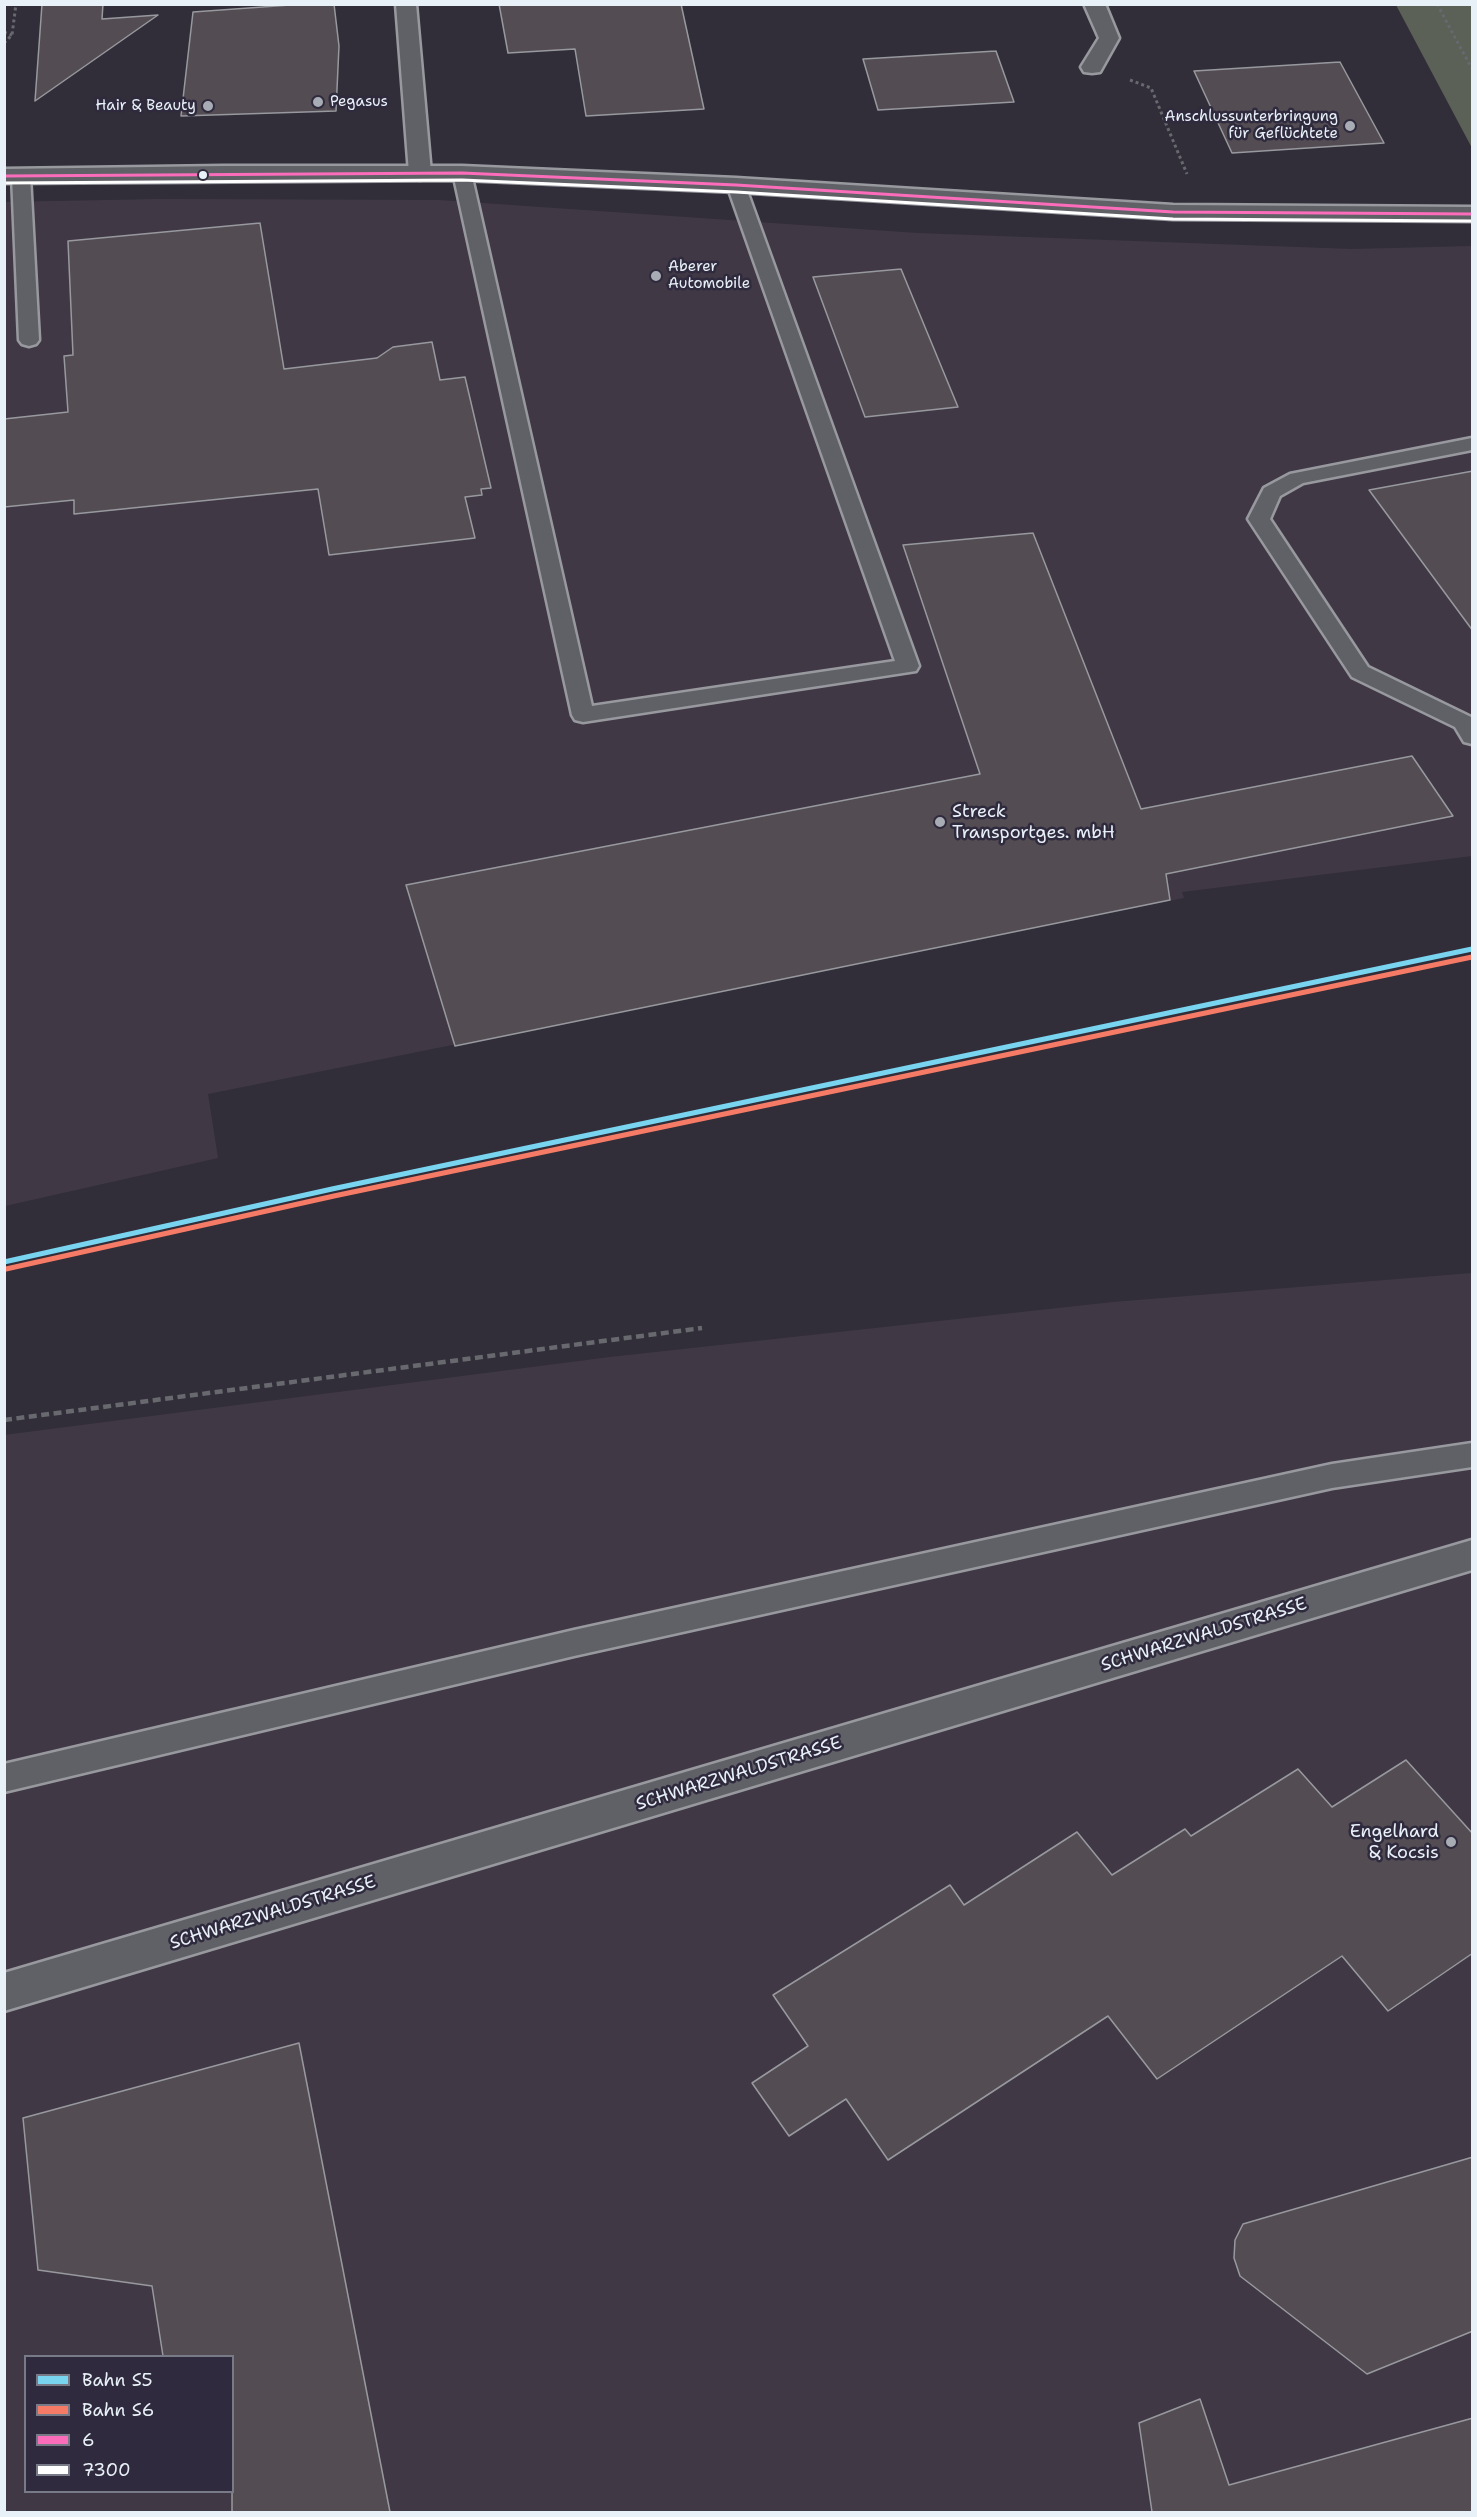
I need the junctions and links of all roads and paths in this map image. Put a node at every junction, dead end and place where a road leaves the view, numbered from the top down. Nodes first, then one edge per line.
1 (16, 4) edge
2 (406, 4) edge
3 (1094, 4) edge
4 (1437, 4) edge
5 (4, 33) edge
6 (12, 34) junction
7 (4, 44) edge
8 (1092, 67) joint
9 (1473, 69) edge
10 (420, 172) junction
11 (462, 173) junction
12 (1188, 174) dead end
13 (13, 176) edge
14 (736, 185) junction
15 (1473, 214) edge
16 (29, 340) dead end
17 (1473, 444) edge
18 (1473, 737) edge
19 (1473, 1455) edge
20 (1473, 1555) edge
21 (4, 1778) edge
22 (4, 1992) edge

1 - 6 path
2 - 10 main road
3 - 8 main road
4 - 9 path
5 - 6 path
6 - 7 path
8 - 12 path
10 - 11 main road
10 - 13 main road
11 - 14 main road
11 - 14 lane
13 - 16 lane
14 - 15 main road
17 - 18 lane
19 - 21 lane
20 - 22 main road, SCHWARZWALDSTRASSE

